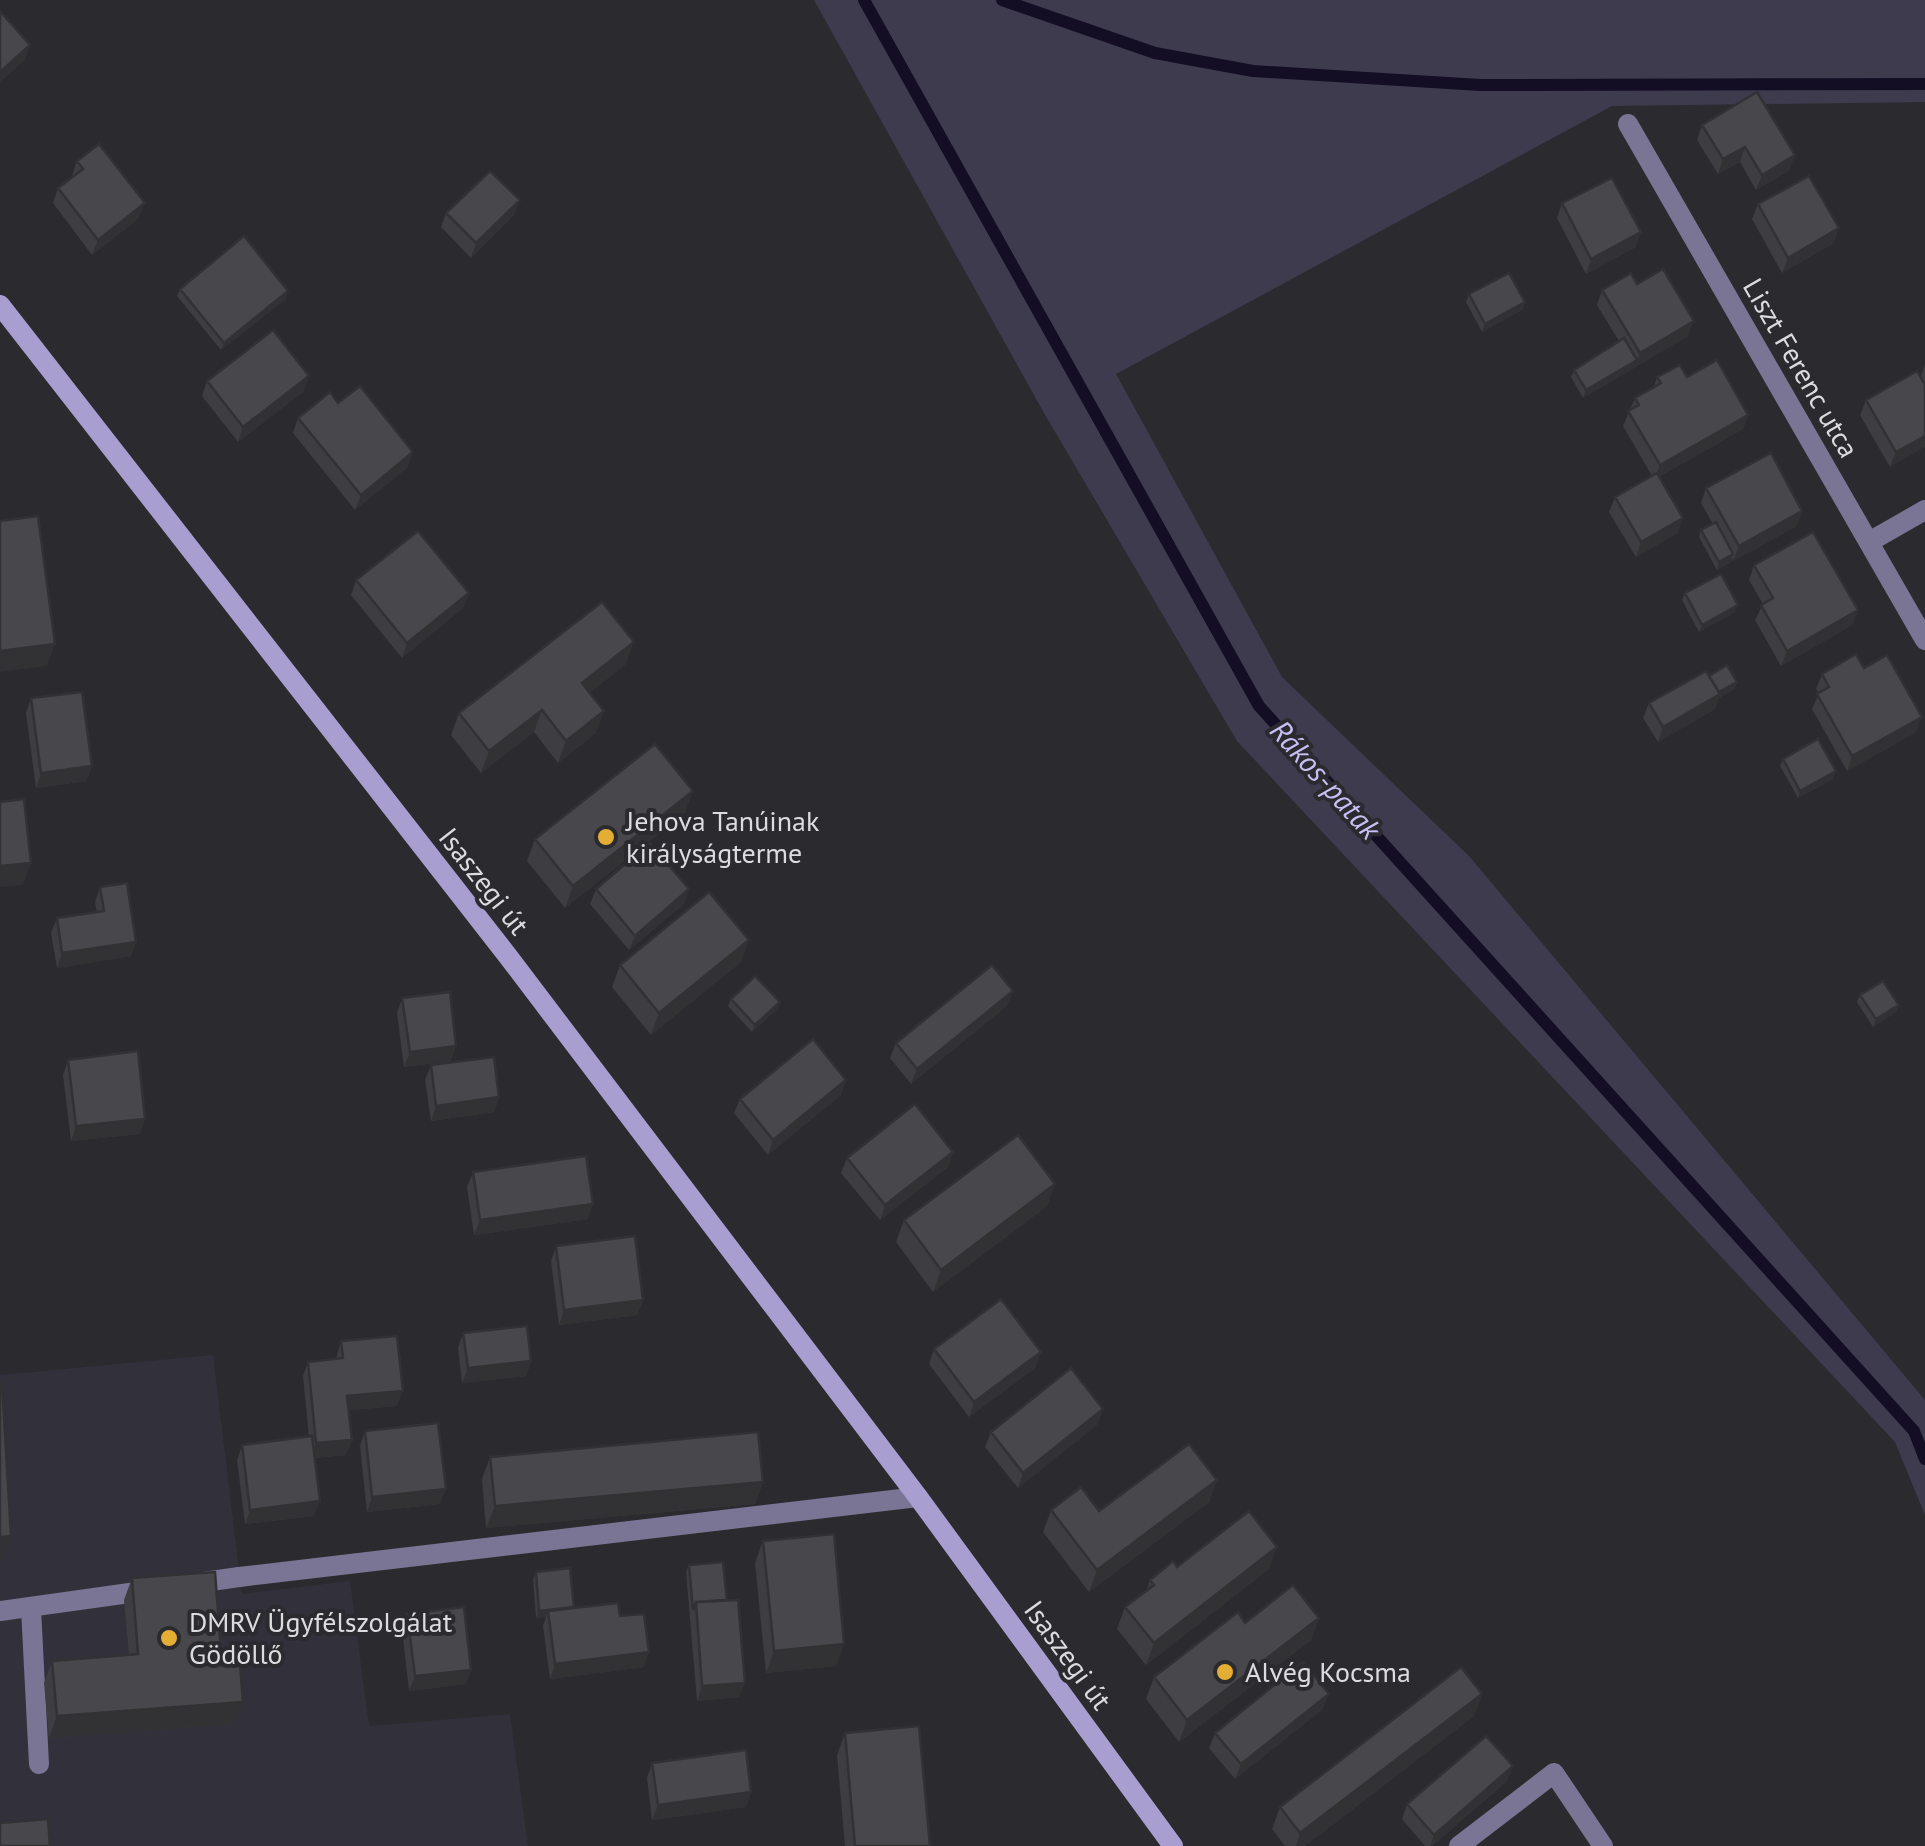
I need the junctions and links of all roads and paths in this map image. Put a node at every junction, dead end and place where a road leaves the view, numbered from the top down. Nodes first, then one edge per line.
1 (1628, 124) dead end
2 (0, 305) edge
3 (1925, 510) edge
4 (1869, 542) junction
5 (1925, 640) edge
6 (918, 1497) junction
7 (31, 1608) junction
8 (0, 1612) edge
9 (39, 1764) dead end
10 (1173, 1846) edge
11 (1458, 1846) edge
12 (1604, 1846) edge

1 - 4 street, Liszt Ferenc utca
2 - 6 main road, Isaszegi út
3 - 4 street
4 - 5 street, Liszt Ferenc utca
6 - 7 street
6 - 10 main road, Isaszegi út
7 - 8 street
7 - 9 street
11 - 12 street

